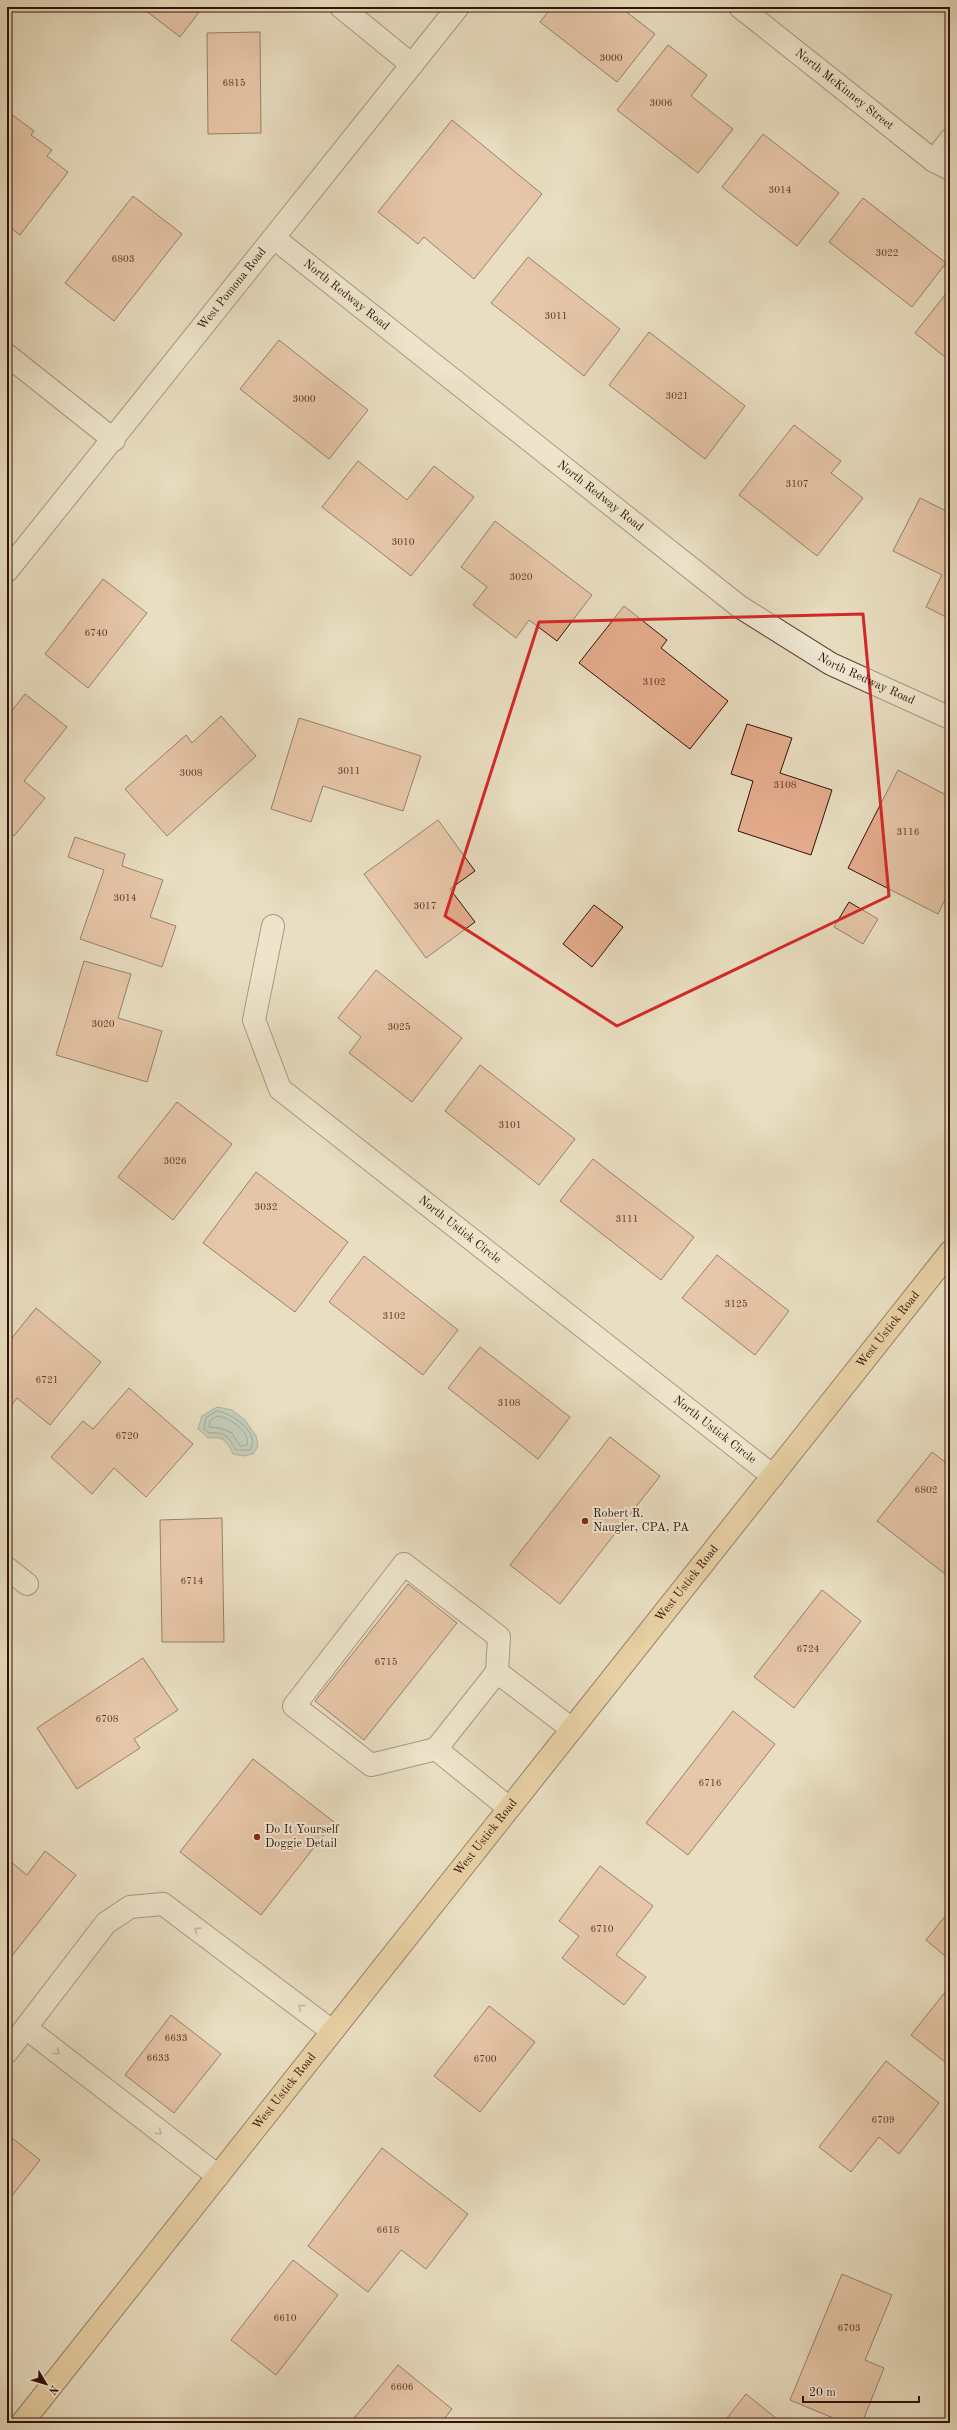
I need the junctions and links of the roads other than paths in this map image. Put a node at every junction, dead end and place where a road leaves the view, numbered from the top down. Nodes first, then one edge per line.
1 (341, 7) edge
2 (458, 7) edge
3 (740, 7) edge
4 (412, 65) junction
5 (950, 140) edge
6 (942, 165) edge
7 (274, 238) junction
8 (7, 355) edge
9 (114, 440) junction
10 (7, 571) edge
11 (950, 718) edge
12 (273, 926) dead end
13 (950, 1252) edge
14 (773, 1476) junction
15 (7, 1568) edge
16 (27, 1584) dead end
17 (497, 1672) junction
18 (572, 1729) junction
19 (436, 1749) junction
20 (509, 1808) junction
21 (26, 2028) junction
22 (332, 2031) junction
23 (7, 2052) edge
24 (218, 2176) junction
25 (22, 2423) edge

1 - 4 street
2 - 4 street, West Pomona Road
3 - 6 street, North McKinney Street
4 - 7 street, West Pomona Road
5 - 6 street
7 - 9 street, West Pomona Road
7 - 11 street, North Redway Road
8 - 9 street
9 - 10 street, West Pomona Road
12 - 14 street, North Ustick Circle
13 - 14 main road, West Ustick Road
14 - 18 main road, West Ustick Road
15 - 16 street
17 - 18 street
17 - 19 street
17 - 19 street
18 - 20 main road, West Ustick Road
19 - 20 street
20 - 22 main road, West Ustick Road
22 -> 21 street
21 - 23 street
21 -> 24 street
22 - 24 main road, West Ustick Road
24 - 25 main road, West Ustick Road

